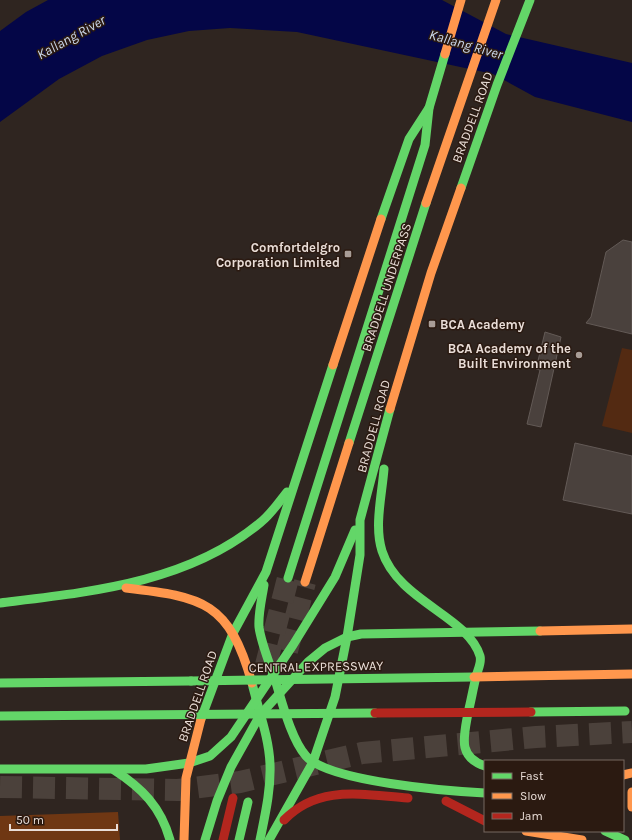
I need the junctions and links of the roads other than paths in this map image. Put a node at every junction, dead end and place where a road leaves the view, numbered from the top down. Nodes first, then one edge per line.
1 (461, 0) edge
2 (496, 0) edge
3 (530, 0) edge
4 (430, 108) junction
5 (386, 428) junction
6 (308, 448) junction
7 (360, 520) junction
8 (266, 572) junction
9 (288, 578) tunnel mouth
10 (305, 582) tunnel mouth
11 (113, 586) junction
12 (0, 603) edge
13 (632, 629) edge
14 (462, 631) junction
15 (233, 632) junction
16 (347, 637) junction
17 (273, 673) junction
18 (632, 674) edge
19 (0, 683) edge
20 (279, 693) junction
21 (256, 700) junction
22 (632, 712) edge
23 (260, 715) junction
24 (0, 716) edge
25 (260, 762) dead end
26 (313, 762) junction
27 (189, 763) junction
28 (242, 763) dead end
29 (484, 766) edge
30 (231, 767) junction
31 (0, 769) edge
32 (114, 770) junction
33 (270, 770) junction
34 (632, 792) edge
35 (484, 793) edge
36 (233, 798) dead end
37 (415, 799) dead end
38 (248, 802) dead end
39 (472, 802) dead end
40 (632, 807) edge
41 (484, 820) edge
42 (532, 832) edge
43 (607, 832) edge
44 (270, 838) edge
45 (170, 840) edge
46 (184, 840) edge
47 (205, 840) edge
48 (222, 840) edge
49 (239, 840) edge
50 (260, 840) edge
51 (582, 840) edge
52 (625, 840) edge

1 - 4 main road
2 - 10 main road, BRADDELL UNDERPASS
3 - 5 main road, BRADDELL ROAD
4 - 6 main road, BRADDELL ROAD
4 - 9 main road, BRADDELL UNDERPASS
5 - 7 main road, BRADDELL ROAD
5 - 14 main road
6 - 8 main road, BRADDELL ROAD
6 - 11 main road
7 - 16 main road, BRADDELL ROAD
7 - 17 main road
8 - 15 main road, BRADDELL ROAD
8 - 17 main road
11 - 12 main road
11 - 15 main road
13 - 14 main road
14 - 16 main road
14 - 29 main road
15 - 21 main road
15 - 27 main road, BRADDELL ROAD
16 - 20 main road
16 - 26 main road, BRADDELL ROAD
17 - 20 main road
17 - 21 main road
18 - 19 main road, CENTRAL EXPRESSWAY, bridge
20 - 23 main road
20 - 26 main road
21 - 23 main road
21 - 27 main road
22 - 24 main road, bridge
23 - 30 main road
23 - 33 main road
25 - 33 main road
26 - 35 main road
26 - 44 main road, BRADDELL ROAD
27 - 32 main road
27 - 46 main road, BRADDELL ROAD
28 - 30 main road
30 - 47 main road
31 - 32 main road
32 - 45 main road
33 - 50 main road
34 - 40 main road
36 - 48 main road
37 - 44 main road
38 - 49 main road
39 - 41 main road
42 - 51 main road
43 - 52 main road

